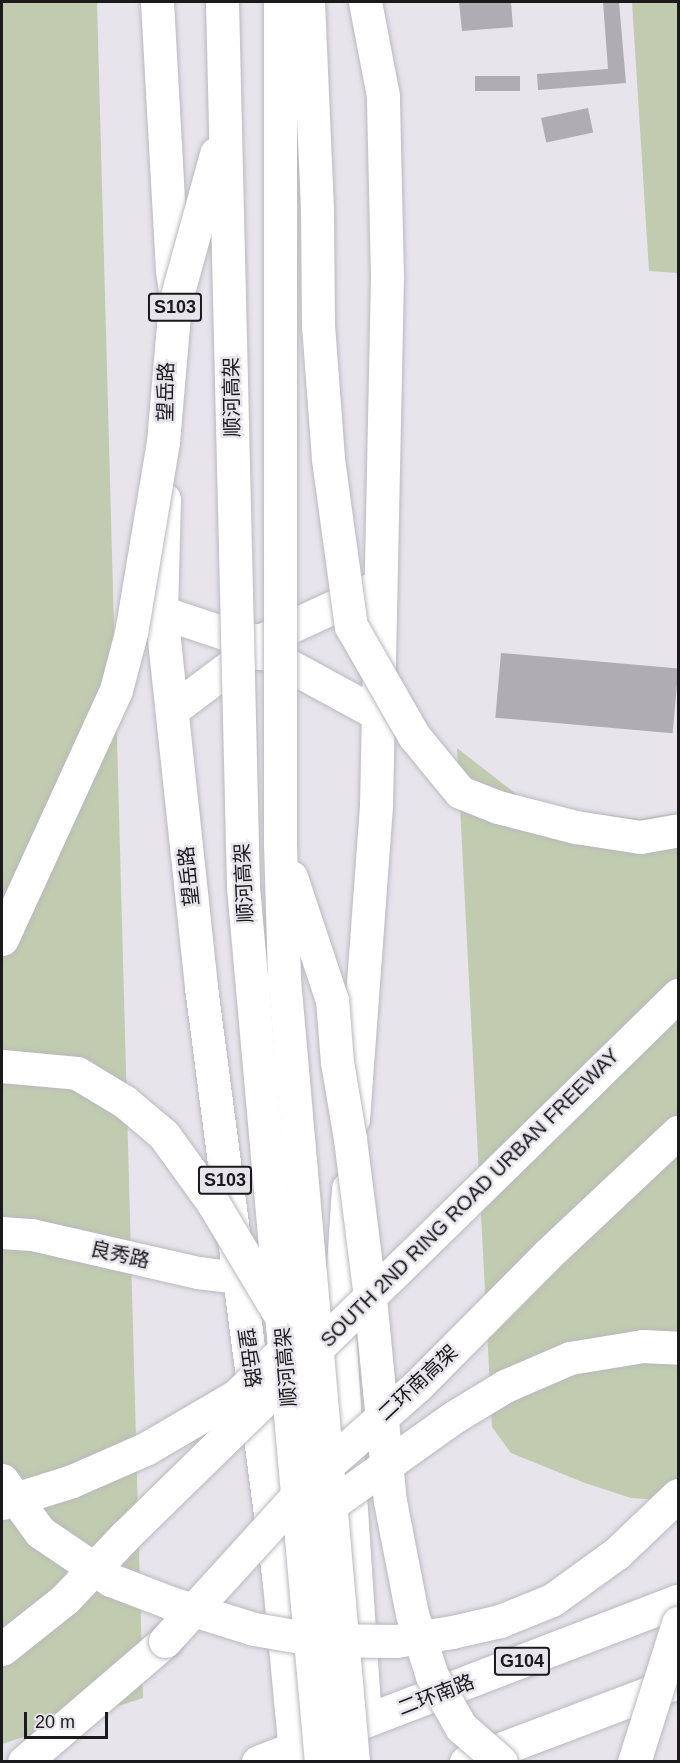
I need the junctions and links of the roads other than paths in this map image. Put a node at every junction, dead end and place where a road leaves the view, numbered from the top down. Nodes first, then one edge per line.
1 (157, 2) edge
2 (222, 2) edge
3 (280, 2) edge
4 (308, 2) edge
5 (365, 2) edge
6 (225, 120) junction
7 (379, 586) junction
8 (161, 612) junction
9 (172, 710) junction
10 (378, 714) junction
11 (678, 830) edge
12 (280, 843) junction
13 (2, 939) edge
14 (678, 995) edge
15 (2, 1066) edge
16 (678, 1132) edge
17 (2, 1233) edge
18 (425, 1242) junction
19 (238, 1278) junction
20 (281, 1317) junction
21 (678, 1348) edge
22 (2, 1480) edge
23 (678, 1495) edge
24 (2, 1503) edge
25 (678, 1601) edge
26 (678, 1623) edge
27 (165, 1641) junction
28 (2, 1649) edge
29 (678, 1682) edge
30 (365, 1722) junction
31 (304, 1757) edge
32 (24, 1761) edge
33 (258, 1761) edge
34 (353, 1761) edge
35 (369, 1761) edge
36 (466, 1761) edge
37 (501, 1761) edge
38 (634, 1761) edge

1 - 8 main road, 望岳路 / S103
2 - 6 main road, 顺河高架, bridge
3 - 12 main road, 顺河高架, bridge
4 - 11 main road, bridge
5 - 7 main road
6 - 13 main road, bridge
6 - 20 main road, 顺河高架, bridge
7 - 8 main road
7 - 10 main road
8 - 9 main road, 望岳路 / S103
9 - 10 main road
9 - 19 main road, 望岳路 / S103
10 - 30 main road
12 - 34 main road, 顺河高架, bridge
12 - 37 main road, bridge
14 - 18 main road, SOUTH 2ND RING ROAD URBAN FREEWAY, bridge
15 - 20 main road, bridge
16 - 27 main road, 二环南高架, bridge
17 - 19 street, 良秀路
18 - 24 main road, bridge
18 - 28 main road, SOUTH 2ND RING ROAD URBAN FREEWAY, bridge
19 - 31 main road, 望岳路 / S103
20 - 31 main road, 顺河高架, bridge
21 - 27 main road, bridge
22 - 23 main road, bridge
25 - 30 main road, 二环南路 / G104
26 - 38 main road, bridge
27 - 32 main road
29 - 36 main road
30 - 31 main road, 二环南路 / G104
30 - 35 main road
31 - 33 main road, G104

